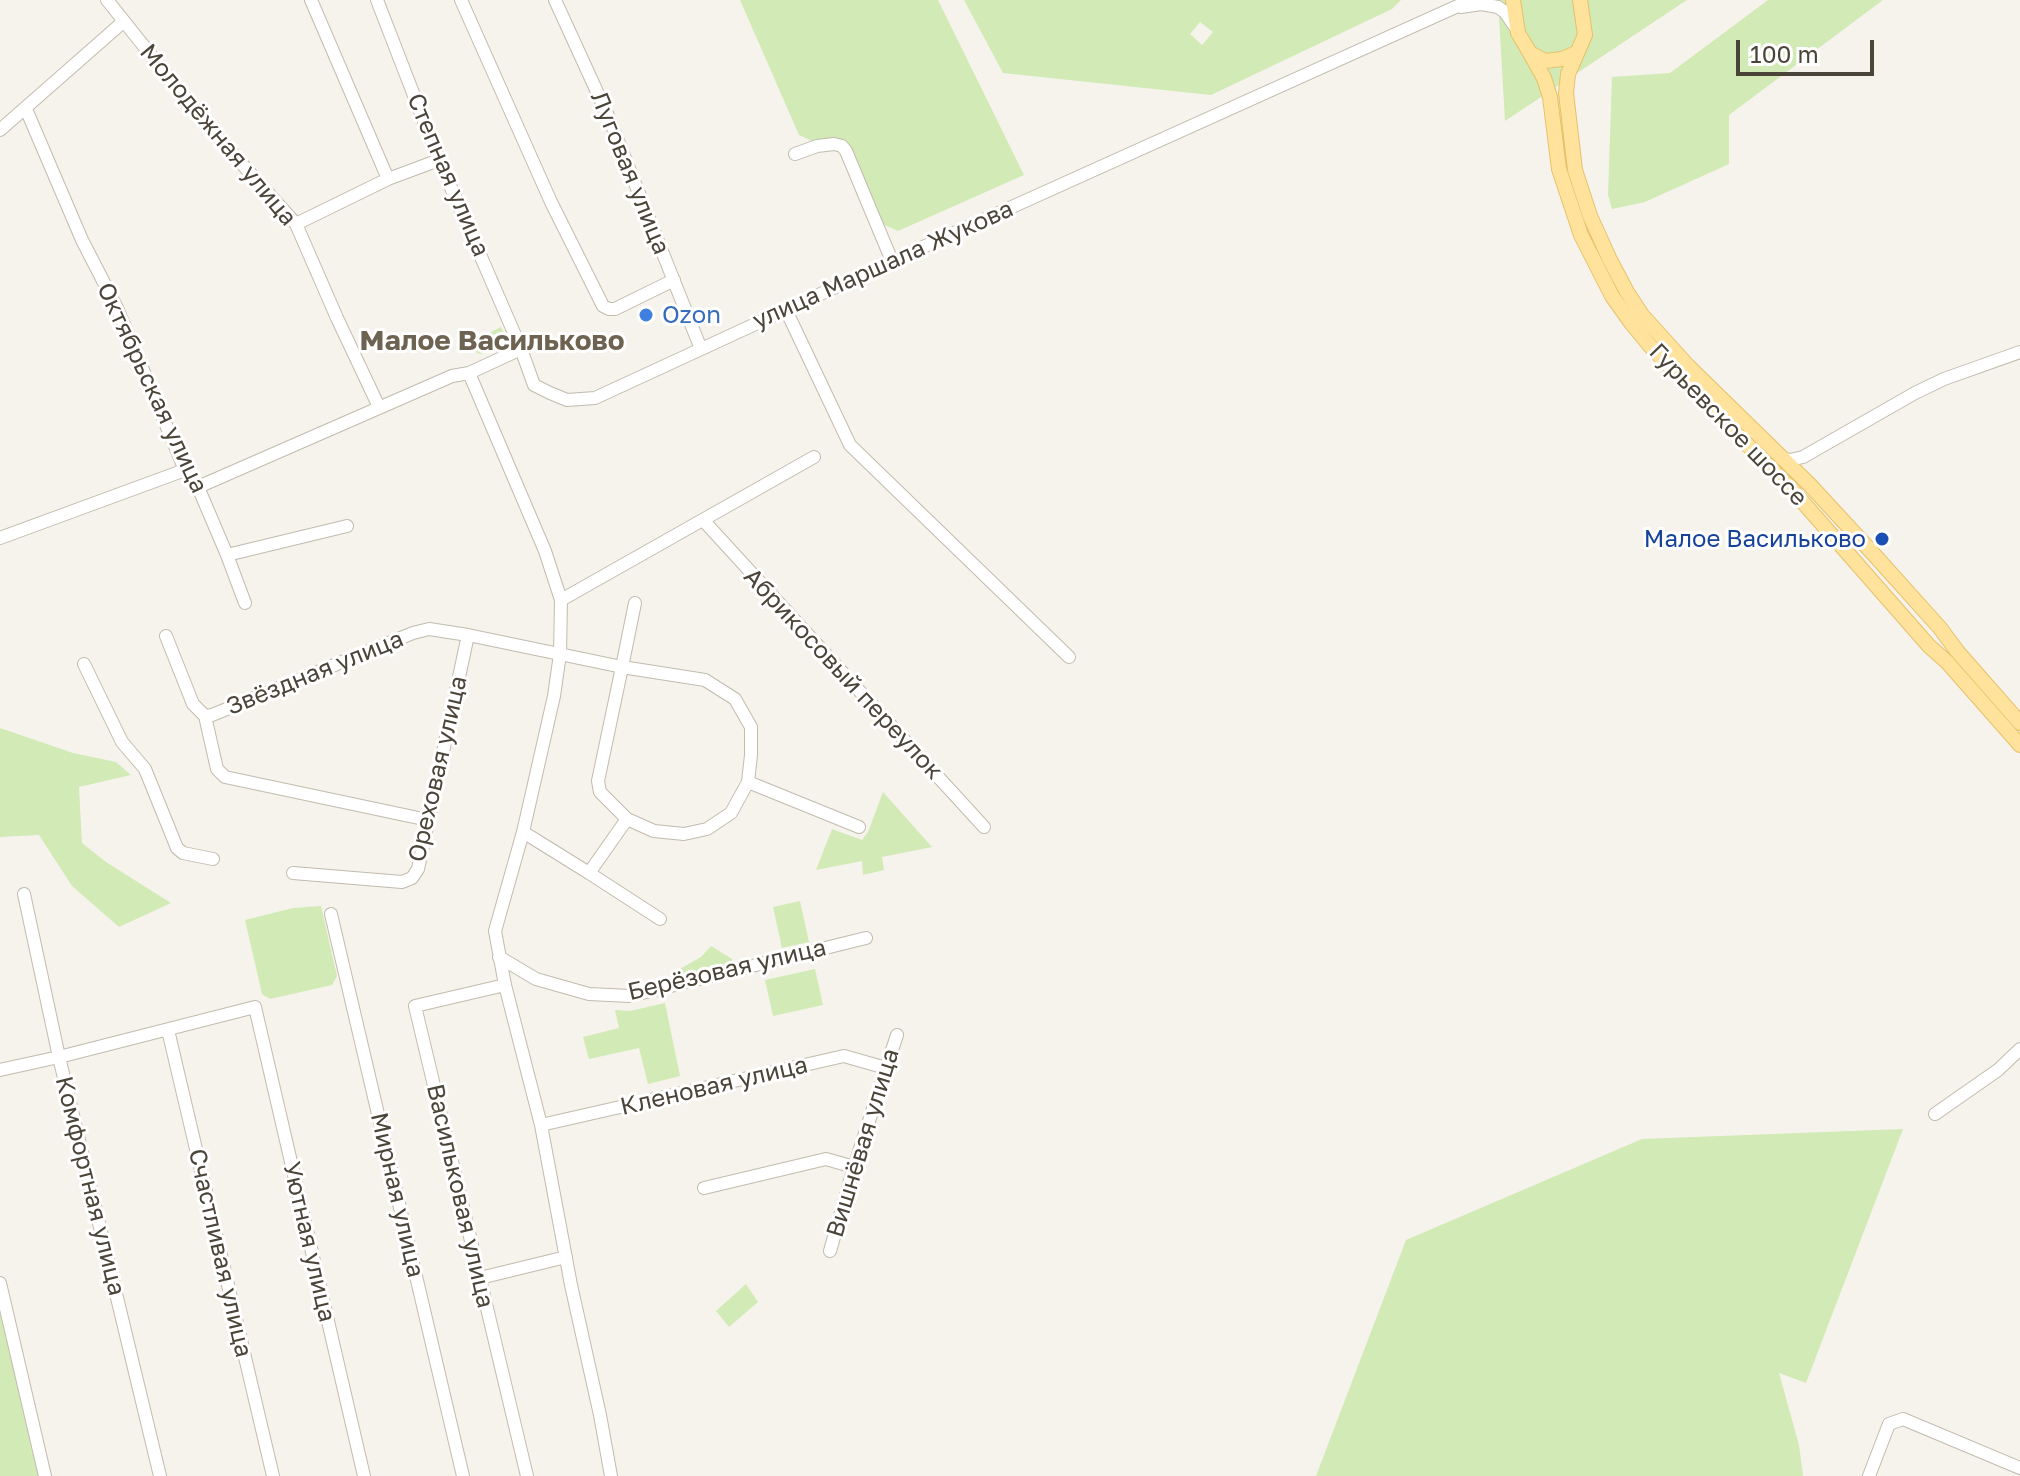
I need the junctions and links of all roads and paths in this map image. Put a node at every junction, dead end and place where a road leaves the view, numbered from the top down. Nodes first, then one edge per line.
1 (107, 0) edge
2 (311, 0) edge
3 (377, 0) edge
4 (461, 0) edge
5 (555, 0) edge
6 (1471, 0) edge
7 (1513, 0) edge
8 (1580, 0) edge
9 (1454, 8) junction
10 (123, 22) junction
11 (1518, 33) junction
12 (1530, 53) junction
13 (1576, 53) junction
14 (26, 109) junction
15 (0, 130) edge
16 (795, 154) dead end
17 (439, 160) junction
18 (388, 179) junction
19 (296, 224) junction
20 (892, 261) junction
21 (674, 280) junction
22 (786, 310) junction
23 (521, 349) junction
24 (701, 349) junction
25 (2020, 352) edge
26 (469, 373) junction
27 (379, 407) junction
28 (814, 457) dead end
29 (1803, 457) junction
30 (1782, 458) junction
31 (185, 470) junction
32 (198, 487) junction
33 (703, 520) junction
34 (347, 526) dead end
35 (1849, 527) junction
36 (0, 538) edge
37 (227, 555) junction
38 (561, 600) junction
39 (245, 603) dead end
40 (635, 603) dead end
41 (468, 635) junction
42 (166, 636) dead end
43 (560, 654) junction
44 (1069, 657) dead end
45 (84, 664) dead end
46 (622, 667) junction
47 (205, 716) junction
48 (2020, 723) edge
49 (2020, 745) edge
50 (748, 782) junction
51 (627, 819) junction
52 (428, 820) junction
53 (859, 827) dead end
54 (984, 827) dead end
55 (523, 832) junction
56 (213, 859) dead end
57 (293, 873) dead end
58 (589, 873) junction
59 (24, 894) dead end
60 (331, 914) dead end
61 (660, 919) dead end
62 (866, 938) dead end
63 (499, 957) junction
64 (505, 985) junction
65 (168, 1030) junction
66 (897, 1035) dead end
67 (2020, 1049) edge
68 (59, 1057) junction
69 (886, 1068) junction
70 (0, 1070) edge
71 (1935, 1114) dead end
72 (541, 1125) junction
73 (854, 1167) junction
74 (704, 1188) dead end
75 (830, 1251) dead end
76 (566, 1257) junction
77 (480, 1278) junction
78 (0, 1283) edge
79 (2007, 1463) junction
80 (2020, 1468) edge
81 (45, 1476) edge
82 (160, 1476) edge
83 (273, 1476) edge
84 (364, 1476) edge
85 (463, 1476) edge
86 (527, 1476) edge
87 (611, 1476) edge
88 (1869, 1476) edge
89 (2001, 1476) edge

1 - 10 street, Молодёжная улица
2 - 18 street
3 - 17 street, Степная улица
4 - 21 street
5 - 21 street, Луговая улица
6 - 9 street, улица Маршала Жукова
7 - 11 main road
8 - 13 main road, Гурьевское шоссе
9 - 11 street, улица Маршала Жукова
9 - 20 street, улица Маршала Жукова
10 - 14 street
10 - 19 street, Молодёжная улица
11 - 12 main road, Гурьевское шоссе
12 - 13 main road
12 - 49 main road, Гурьевское шоссе
13 - 30 main road, Гурьевское шоссе
14 - 15 street
14 - 31 street, Октябрьская улица
16 - 20 street
17 - 18 street
17 - 23 street, Степная улица
18 - 19 street
19 - 27 street, Молодёжная улица
20 - 22 street, улица Маршала Жукова
21 - 24 street, Луговая улица
22 - 24 street, улица Маршала Жукова
22 - 44 street
23 - 24 street, улица Маршала Жукова
23 - 26 street
25 - 29 street
26 - 27 street
26 - 38 street
27 - 32 street
28 - 33 street
29 - 30 street
29 - 35 street
30 - 35 main road, Гурьевское шоссе
31 - 32 street, Октябрьская улица
31 - 36 street
32 - 37 street, Октябрьская улица
33 - 38 street
33 - 54 street, Абрикосовый переулок
34 - 37 street
35 - 48 main road, Гурьевское шоссе
37 - 39 street
38 - 43 street
40 - 46 street
41 - 43 street
41 - 47 street, Звёздная улица
41 - 52 street, Ореховая улица
42 - 47 street, Звёздная улица
43 - 46 street
43 - 55 street
45 - 56 street
46 - 50 street
46 - 51 street
47 - 52 street
50 - 51 street
50 - 53 street
51 - 58 street
52 - 57 street, Ореховая улица
55 - 58 street
55 - 63 street
58 - 61 street
59 - 68 street, Комфортная улица
60 - 85 street, Мирная улица
62 - 63 street, Берёзовая улица
63 - 64 street
64 - 72 street
64 - 77 street, Васильковая улица
65 - 68 street
65 - 83 street, Счастливая улица
65 - 84 street, Уютная улица
66 - 69 street, Вишнёвая улица
67 - 71 street
68 - 70 street
68 - 82 street, Комфортная улица
69 - 72 street, Кленовая улица
69 - 73 street, Вишнёвая улица
72 - 76 street
73 - 74 street
73 - 75 street, Вишнёвая улица
76 - 77 street
76 - 87 street
77 - 86 street, Васильковая улица
78 - 81 street
79 - 80 street
79 - 88 street
79 - 89 street

